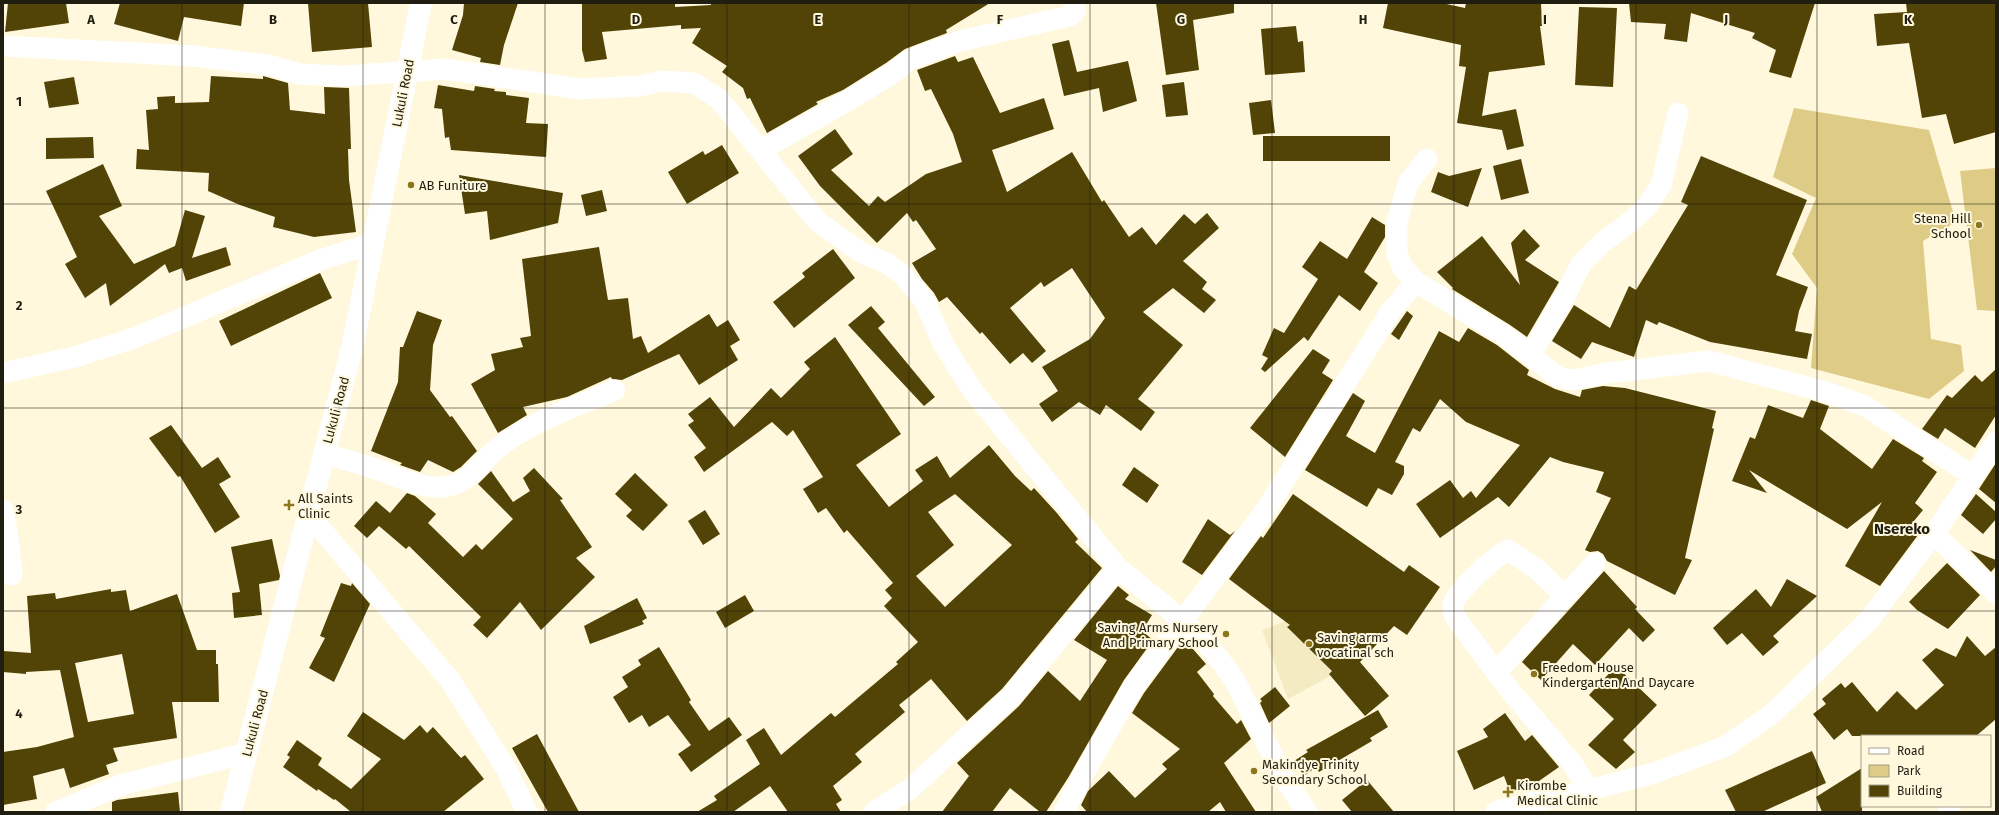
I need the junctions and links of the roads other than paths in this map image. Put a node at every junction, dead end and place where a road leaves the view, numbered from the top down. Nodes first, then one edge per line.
1 (421, 3) edge
2 (1074, 3) edge
3 (3, 46) edge
4 (407, 72) junction
5 (1678, 113) dead end
6 (760, 150) junction
7 (1427, 159) dead end
8 (373, 243) junction
9 (1416, 282) junction
10 (1530, 355) junction
11 (3, 373) edge
12 (615, 390) dead end
13 (1996, 442) edge
14 (324, 453) junction
15 (1973, 476) junction
16 (3, 510) edge
17 (309, 515) junction
18 (1934, 534) junction
19 (1595, 563) dead end
20 (1118, 568) junction
21 (12, 575) dead end
22 (1996, 593) edge
23 (1565, 596) junction
24 (1182, 620) junction
25 (1496, 673) junction
26 (247, 753) junction
27 (1589, 790) junction
28 (1501, 811) edge
29 (56, 812) edge
30 (232, 812) edge
31 (527, 812) edge
32 (874, 812) edge
33 (1064, 812) edge
34 (1307, 812) edge

1 - 4 street, Lukuli Road
2 - 6 street
3 - 4 street
4 - 6 street
4 - 8 street, Lukuli Road
5 - 10 street
6 - 20 street
7 - 9 street
8 - 11 street
8 - 14 street, Lukuli Road
9 - 10 street
9 - 24 street
10 - 15 street
12 - 14 street
13 - 15 street
14 - 17 street, Lukuli Road
15 - 18 street
16 - 21 street
17 - 26 street, Lukuli Road
17 - 31 street
18 - 22 street
18 - 27 street
19 - 23 street
20 - 24 street
20 - 32 street
23 - 25 street
23 - 25 street
24 - 33 street
24 - 34 street
25 - 27 street
26 - 29 street
26 - 30 street, Lukuli Road
27 - 28 street

